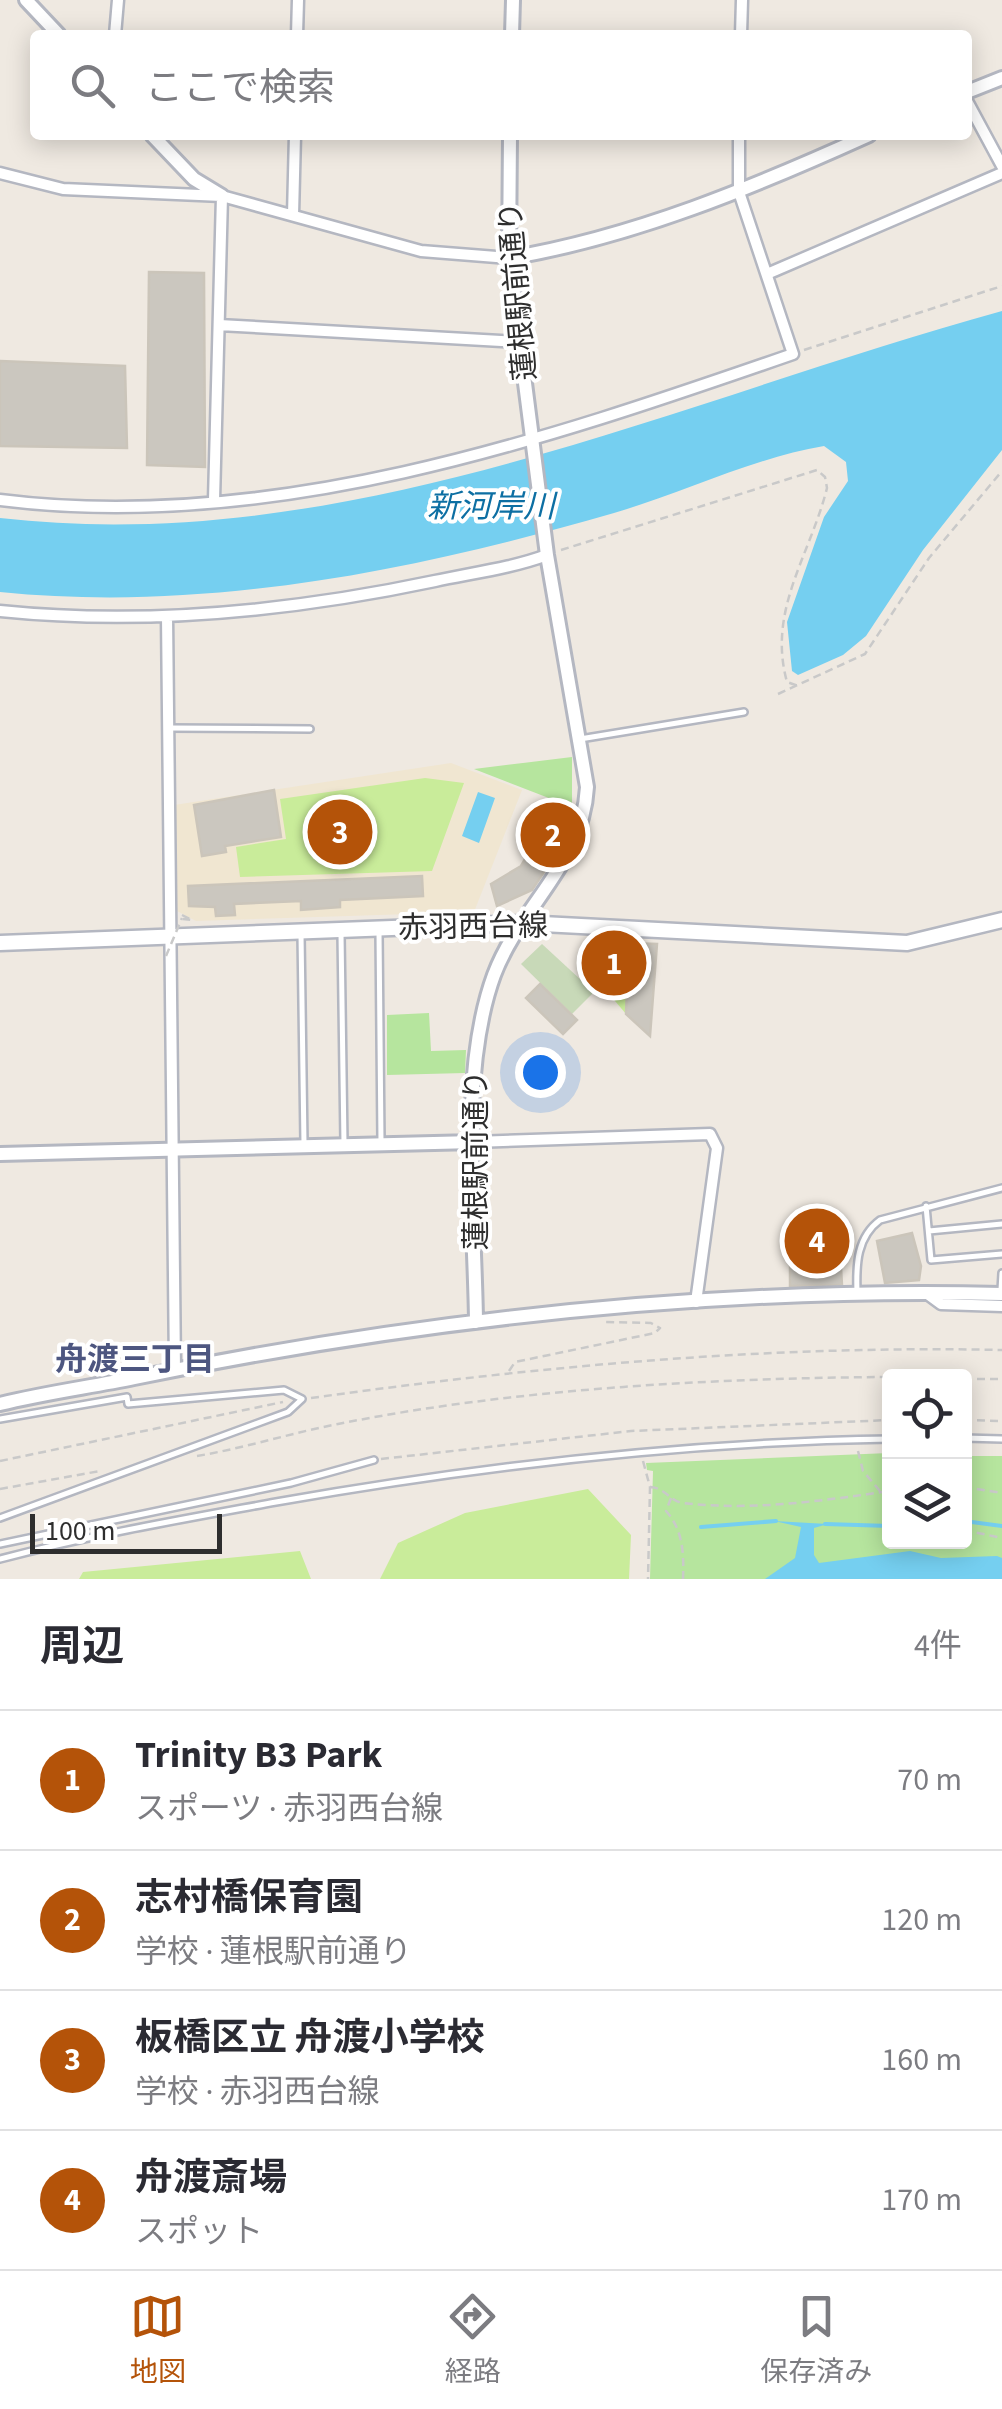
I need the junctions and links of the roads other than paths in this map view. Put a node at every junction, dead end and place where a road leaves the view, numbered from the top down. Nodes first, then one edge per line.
1 (26, 0) edge
2 (118, 0) edge
3 (298, 0) edge
4 (513, 0) edge
5 (742, 0) edge
6 (53, 30) edge
7 (115, 30) edge
8 (297, 30) edge
9 (512, 30) edge
10 (741, 30) edge
11 (1002, 78) edge
12 (972, 90) edge
13 (972, 111) edge
14 (157, 140) edge
15 (295, 140) edge
16 (510, 140) edge
17 (739, 140) edge
18 (858, 140) edge
19 (1002, 170) edge
20 (0, 173) edge
21 (738, 192) junction
22 (222, 196) junction
23 (293, 215) junction
24 (509, 258) junction
25 (767, 274) junction
26 (219, 325) junction
27 (520, 342) junction
28 (533, 443) junction
29 (0, 500) edge
30 (214, 500) junction
31 (547, 551) junction
32 (0, 611) edge
33 (167, 616) junction
34 (744, 712) dead end
35 (169, 728) junction
36 (310, 728) dead end
37 (580, 739) junction
38 (1002, 920) edge
39 (523, 924) junction
40 (379, 929) junction
41 (342, 930) junction
42 (300, 932) junction
43 (170, 938) junction
44 (0, 943) edge
45 (474, 1142) junction
46 (382, 1144) junction
47 (304, 1146) junction
48 (344, 1146) junction
49 (170, 1150) junction
50 (0, 1154) edge
51 (1002, 1188) edge
52 (926, 1206) junction
53 (1002, 1224) edge
54 (928, 1231) junction
55 (1002, 1254) edge
56 (1002, 1273) edge
57 (925, 1292) junction
58 (1002, 1294) edge
59 (857, 1295) junction
60 (696, 1302) junction
61 (1002, 1306) edge
62 (476, 1322) junction
63 (175, 1370) junction
64 (0, 1404) edge
65 (0, 1418) edge
66 (972, 1438) edge
67 (882, 1439) edge
68 (1002, 1439) edge
69 (374, 1460) road end
70 (0, 1518) edge
71 (0, 1544) edge
72 (0, 1559) edge

1 - 6 street
2 - 7 street
3 - 8 street
4 - 9 street
5 - 10 street
11 - 12 street
13 - 19 street
14 - 22 street
15 - 23 street
16 - 24 street, 蓮根駅前通り
17 - 21 street
18 - 21 street
19 - 25 street
20 - 22 street
21 - 24 street
21 - 25 street
22 - 23 street
22 - 26 street
23 - 24 street
24 - 27 street, 蓮根駅前通り
25 - 28 street
26 - 27 street
26 - 30 street
27 - 28 street, 蓮根駅前通り
28 - 30 street
28 - 31 street, 蓮根駅前通り
29 - 30 street
31 - 33 street
31 - 37 street, 蓮根駅前通り
32 - 33 street
33 - 35 street
34 - 37 lane
35 - 36 lane
35 - 43 street
37 - 39 street, 蓮根駅前通り
38 - 39 main road, 赤羽西台線
39 - 40 main road, 赤羽西台線
39 - 45 street, 蓮根駅前通り
40 - 41 main road, 赤羽西台線
40 - 46 lane
41 - 42 main road, 赤羽西台線
41 - 48 lane
42 - 43 main road, 赤羽西台線
42 - 47 lane
43 - 44 main road, 赤羽西台線
43 - 49 street
45 - 46 street
45 - 60 street
45 - 62 street, 蓮根駅前通り
46 - 48 street
47 - 48 street
47 - 49 street
49 - 50 street
49 - 63 street
51 - 52 lane
52 - 54 lane
52 - 59 lane
53 - 54 lane
54 - 55 lane
56 - 58 lane
57 - 58 street
57 - 59 street
57 - 61 street
59 - 60 street
60 - 62 street
62 - 63 street
63 - 64 street
65 - 70 lane
66 - 68 lane
67 - 72 lane
69 - 71 lane

